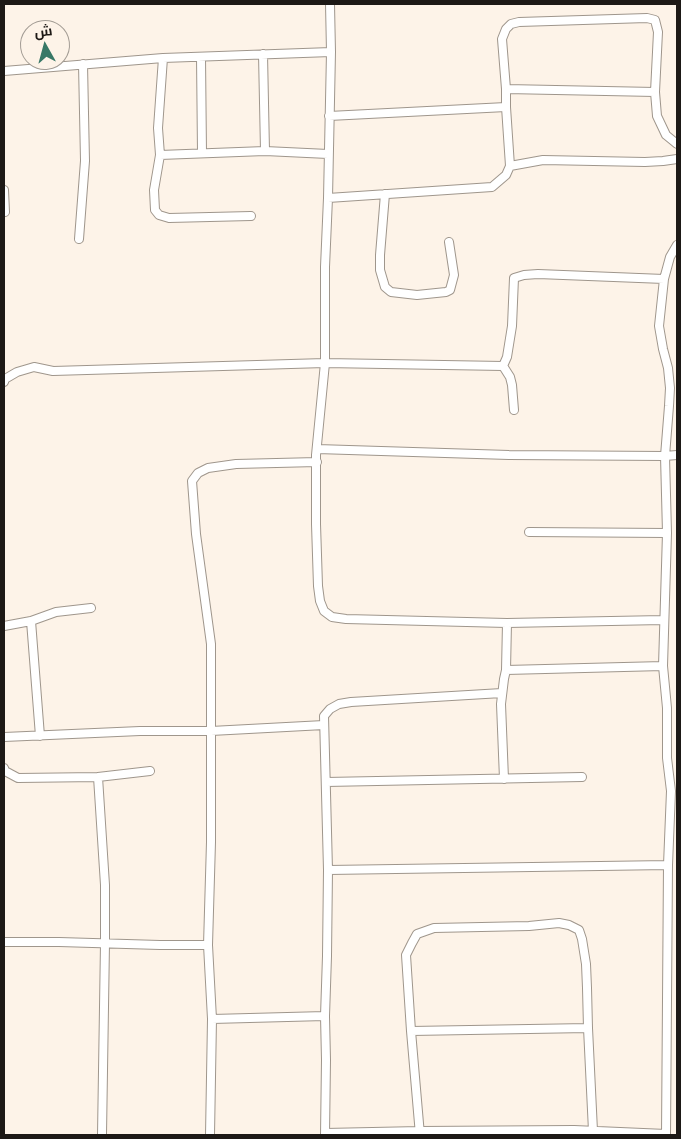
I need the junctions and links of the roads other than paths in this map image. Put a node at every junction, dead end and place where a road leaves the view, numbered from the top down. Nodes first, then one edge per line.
1 (330, 4) edge
2 (331, 52) junction
3 (263, 54) junction
4 (201, 57) junction
5 (163, 58) junction
6 (83, 64) junction
7 (4, 71) edge
8 (506, 89) junction
9 (655, 92) junction
10 (506, 107) junction
11 (329, 116) junction
12 (677, 144) edge
13 (265, 151) junction
14 (202, 153) junction
15 (328, 154) junction
16 (160, 155) junction
17 (677, 159) edge
18 (510, 166) junction
19 (4, 190) edge
20 (385, 194) junction
21 (328, 198) junction
22 (5, 212) edge
23 (251, 216) dead end
24 (79, 239) dead end
25 (449, 242) dead end
26 (677, 245) edge
27 (664, 279) junction
28 (325, 363) junction
29 (503, 366) junction
30 (4, 382) edge
31 (514, 410) dead end
32 (317, 449) junction
33 (677, 455) edge
34 (665, 456) junction
35 (317, 462) junction
36 (529, 532) dead end
37 (666, 533) junction
38 (92, 608) dead end
39 (31, 620) junction
40 (663, 620) junction
41 (508, 623) junction
42 (4, 626) edge
43 (663, 666) junction
44 (506, 670) junction
45 (502, 693) junction
46 (324, 725) junction
47 (211, 731) junction
48 (40, 736) junction
49 (4, 737) edge
50 (4, 768) edge
51 (150, 771) dead end
52 (98, 777) junction
53 (582, 777) dead end
54 (504, 779) junction
55 (326, 782) junction
56 (674, 791) edge
57 (668, 865) junction
58 (328, 870) junction
59 (4, 942) edge
60 (105, 943) junction
61 (208, 945) junction
62 (325, 1016) junction
63 (212, 1019) junction
64 (588, 1028) junction
65 (411, 1031) junction
66 (593, 1131) junction
67 (420, 1133) edge
68 (574, 1133) edge
69 (325, 1134) edge
70 (102, 1135) edge
71 (210, 1135) edge
72 (666, 1135) edge

1 - 2 street
2 - 3 street
2 - 11 street
3 - 4 street
3 - 13 street
4 - 5 street
4 - 14 street
5 - 6 street
5 - 16 street
6 - 7 street
6 - 24 street
8 - 9 street
8 - 9 street
8 - 10 street
9 - 12 street
10 - 11 street
10 - 18 street
11 - 15 street
13 - 14 street
13 - 15 street
14 - 16 street
15 - 21 street
16 - 23 street
17 - 18 street
18 - 20 street
19 - 22 street
20 - 21 street
20 - 25 street
21 - 28 street
26 - 27 street
27 - 29 street
27 - 34 street
28 - 29 street
28 - 30 street
28 - 32 street
29 - 31 street
32 - 34 street
32 - 35 street
33 - 34 street
34 - 37 street
35 - 41 street
35 - 47 street
36 - 37 street
37 - 40 street
38 - 39 street
39 - 42 street
39 - 48 street
40 - 41 street
40 - 43 street
41 - 44 street
43 - 44 street
43 - 56 street
44 - 45 street
45 - 46 street
45 - 54 street
46 - 47 street
46 - 55 street
47 - 48 street
47 - 61 street
48 - 49 street
50 - 52 street
51 - 52 street
52 - 60 street
53 - 54 street
54 - 55 street
55 - 58 street
56 - 57 street
57 - 58 street
57 - 72 street
58 - 62 street
59 - 60 street
60 - 61 street
60 - 70 street
61 - 63 street
62 - 63 street
62 - 69 street
63 - 71 street
64 - 65 street
64 - 65 street
64 - 66 street
65 - 67 street
66 - 68 street
66 - 72 street
67 - 68 street
67 - 69 street

